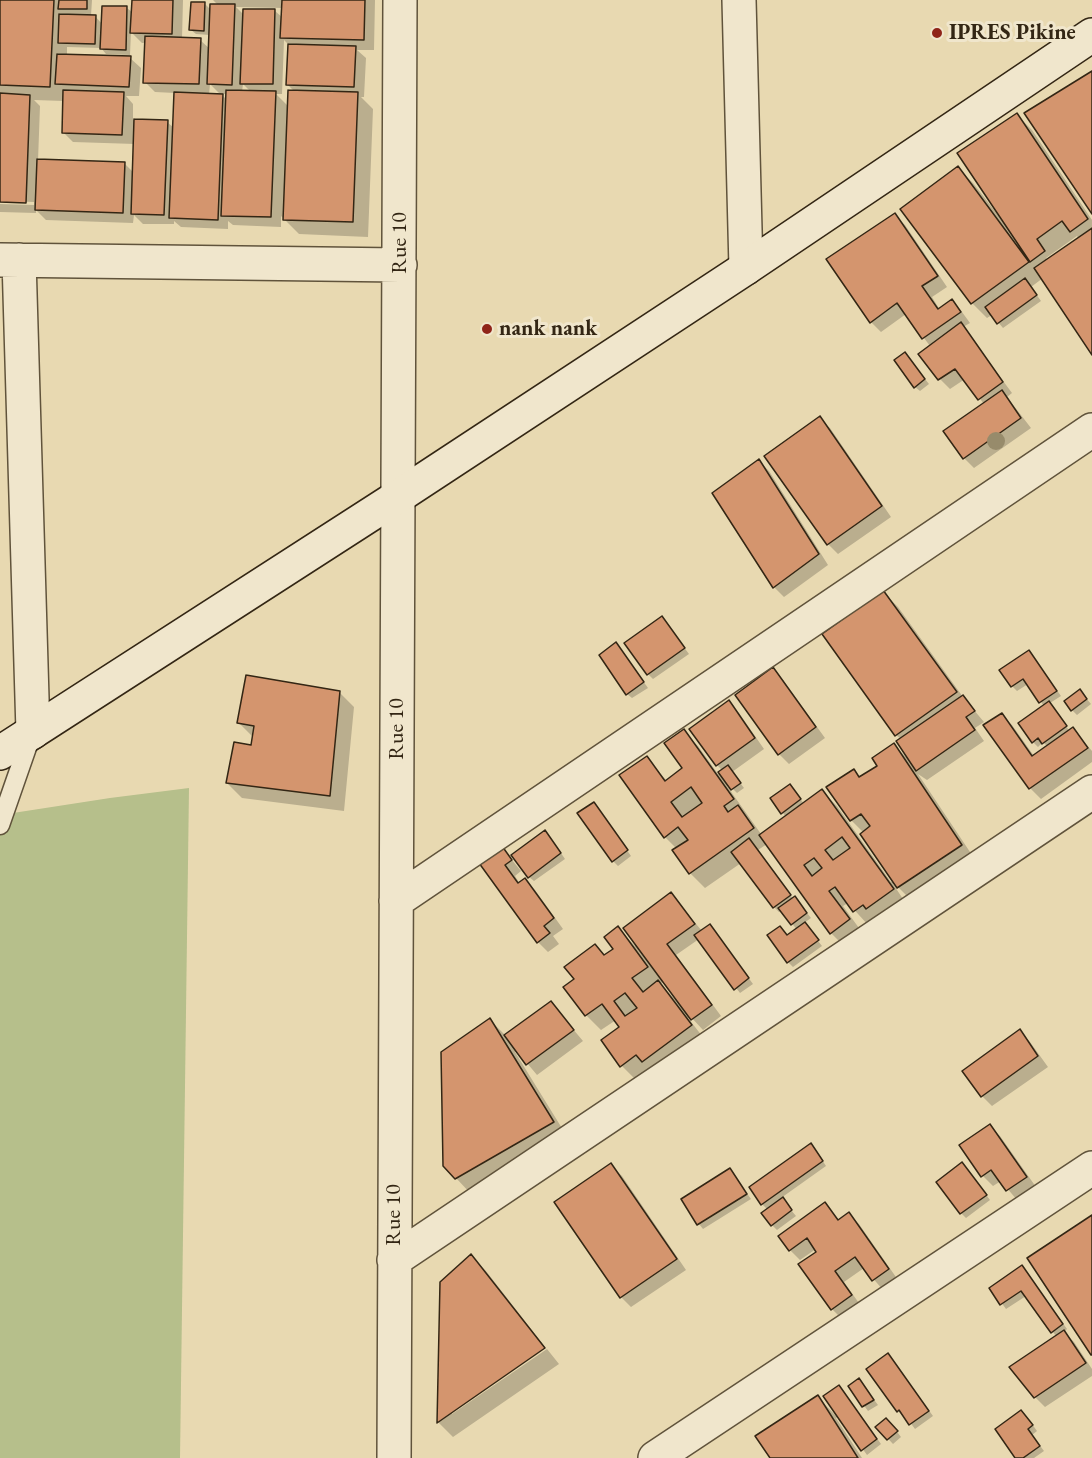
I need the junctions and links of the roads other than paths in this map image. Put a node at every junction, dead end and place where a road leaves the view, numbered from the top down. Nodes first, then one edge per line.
1 (400, 0) edge
2 (739, 0) edge
3 (1090, 38) edge
4 (10, 260) edge
5 (399, 265) junction
6 (746, 267) junction
7 (1092, 430) edge
8 (399, 496) junction
9 (33, 732) junction
10 (0, 753) edge
11 (1092, 792) edge
12 (0, 825) edge
13 (396, 901) junction
14 (1092, 1168) edge
15 (394, 1260) junction
16 (394, 1458) edge
17 (655, 1458) edge

1 - 5 street, Rue 10
2 - 6 street
3 - 6 street
4 - 5 street
4 - 9 street
5 - 8 street, Rue 10
6 - 8 street
7 - 13 street
8 - 9 street
8 - 13 street, Rue 10
9 - 10 street
9 - 12 lane
11 - 15 street
13 - 15 street, Rue 10
14 - 17 street
15 - 16 street, Rue 10

